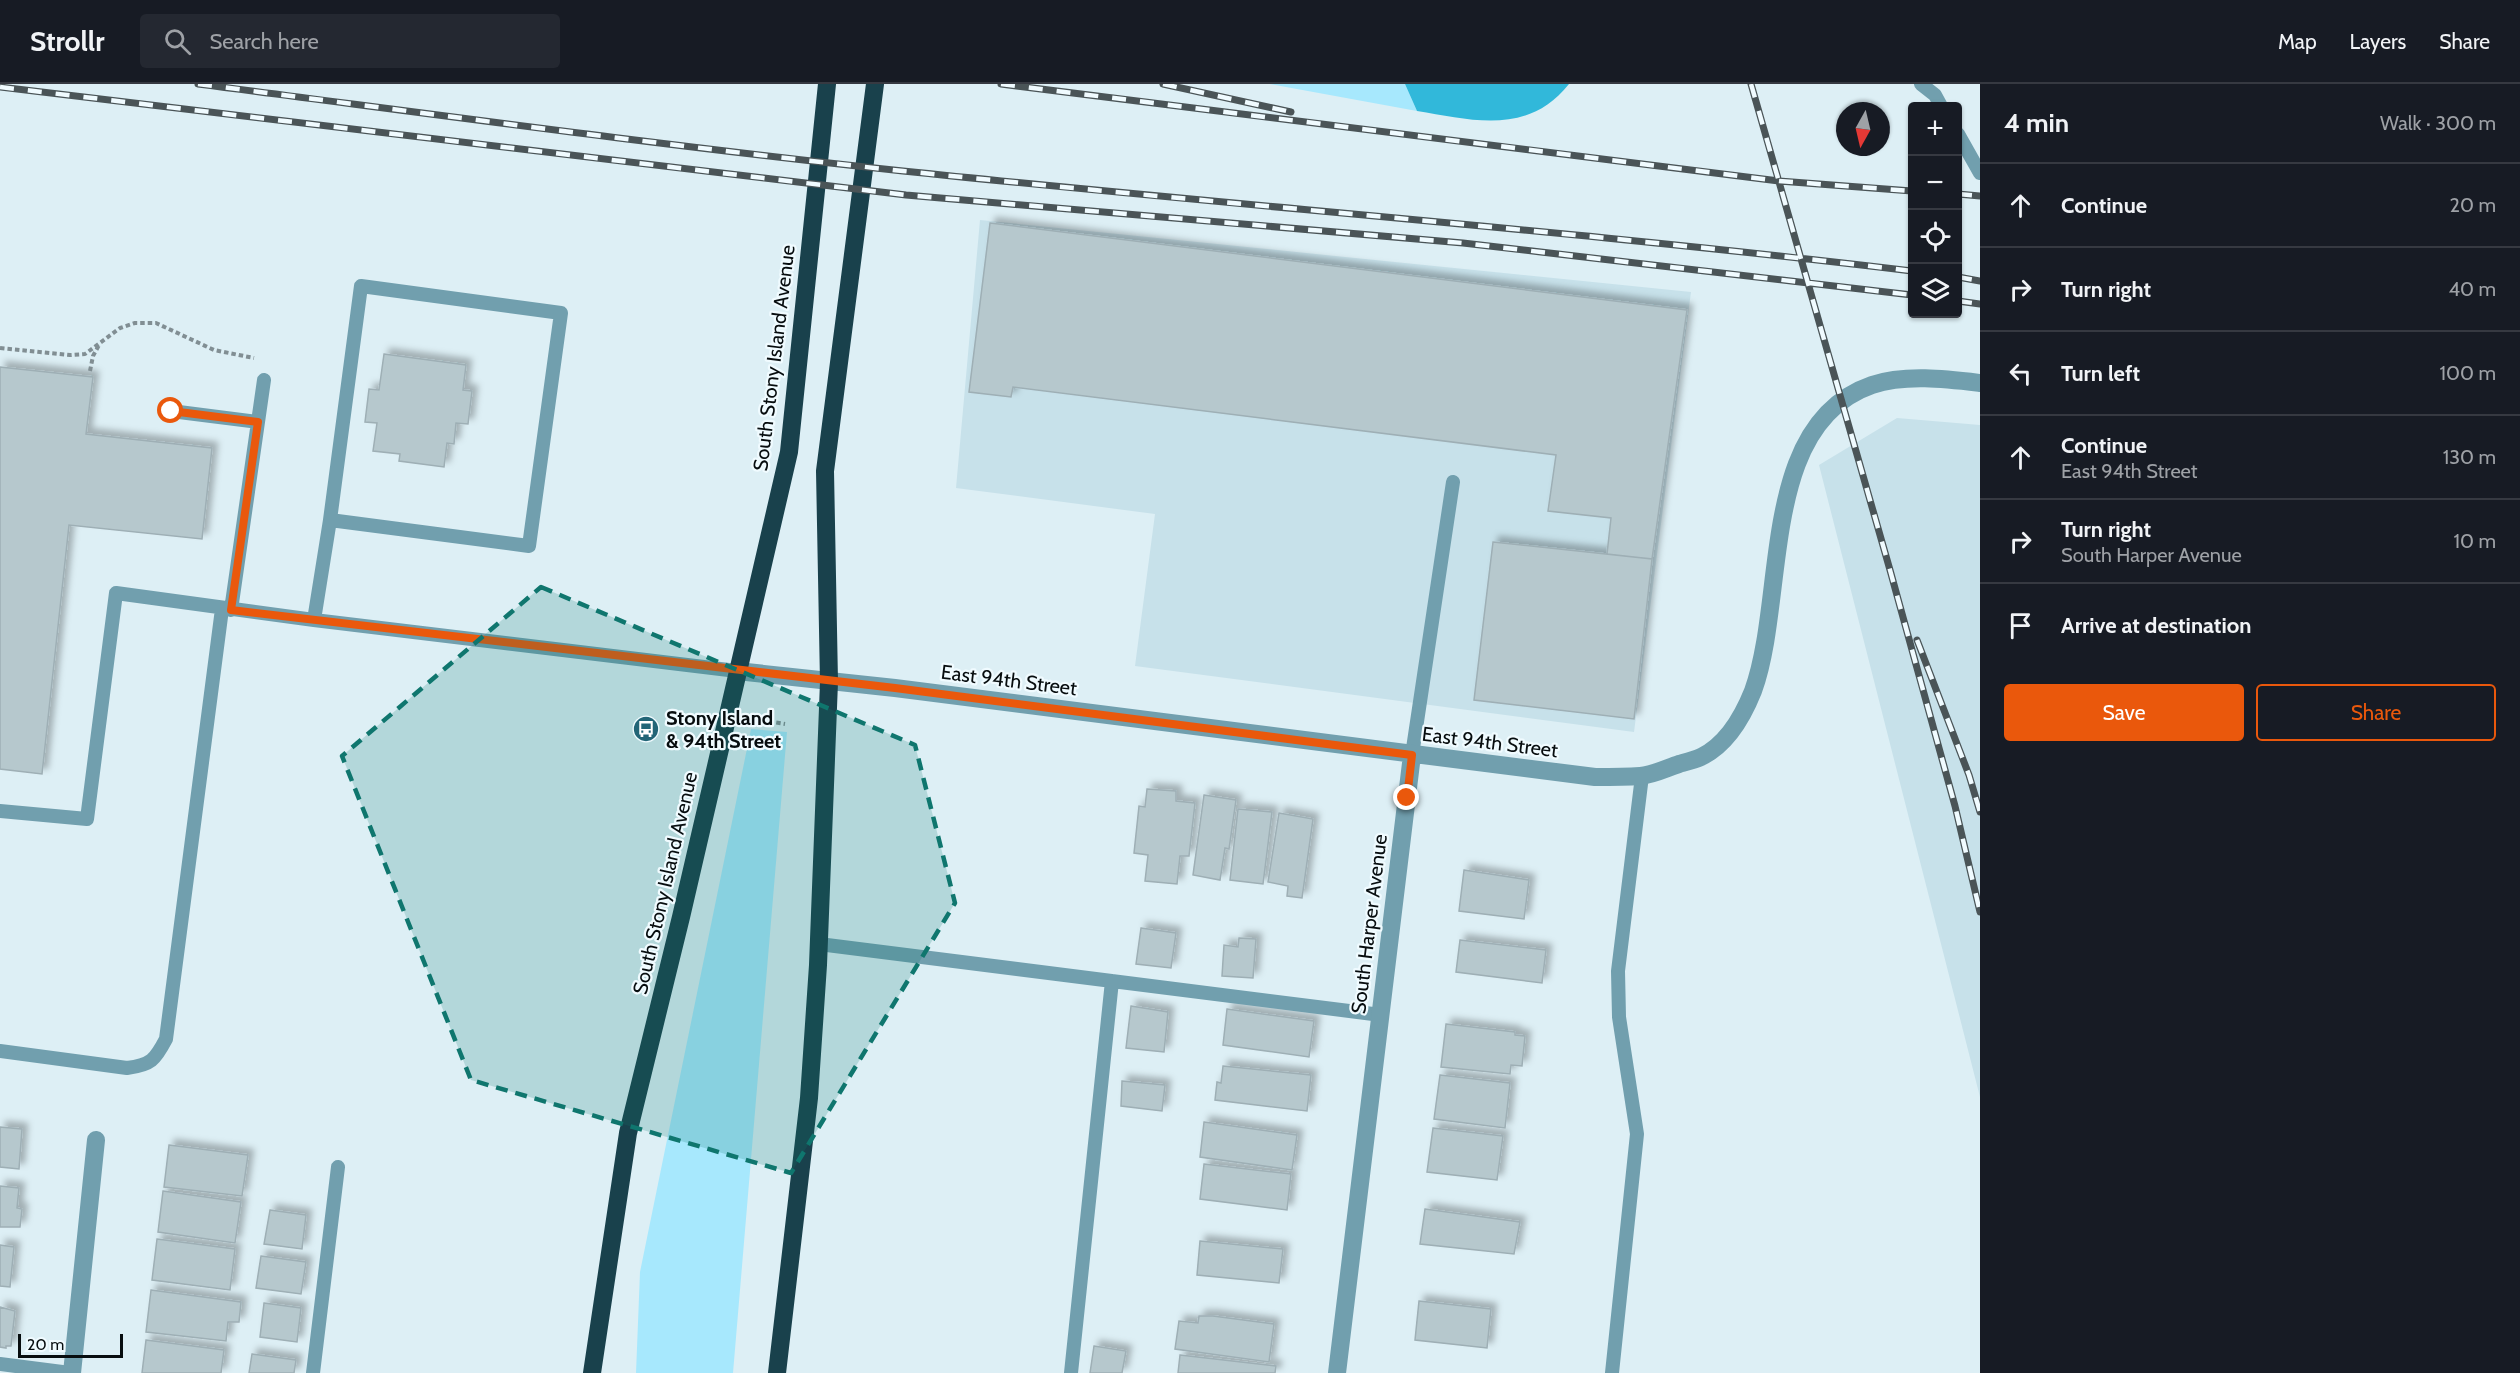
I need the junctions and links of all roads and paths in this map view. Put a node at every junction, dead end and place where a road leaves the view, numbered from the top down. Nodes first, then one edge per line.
1 (827, 84) edge
2 (875, 84) edge
3 (1921, 84) edge
4 (1939, 102) edge
5 (1962, 141) edge
6 (1980, 173) edge
7 (101, 342) junction
8 (0, 348) edge
9 (256, 358) dead end
10 (90, 371) dead end
11 (264, 380) dead end
12 (1980, 383) edge
13 (171, 411) dead end
14 (258, 422) junction
15 (1452, 482) dead end
16 (330, 520) junction
17 (227, 609) junction
18 (314, 620) junction
19 (737, 671) junction
20 (829, 682) junction
21 (750, 718) dead end
22 (785, 724) dead end
23 (1412, 755) junction
24 (1642, 776) junction
25 (0, 811) edge
26 (819, 944) junction
27 (1112, 981) junction
28 (1381, 1014) junction
29 (0, 1051) edge
30 (96, 1140) dead end
31 (338, 1167) dead end
32 (0, 1364) edge
33 (71, 1373) edge
34 (313, 1373) edge
35 (592, 1373) edge
36 (777, 1373) edge
37 (1071, 1373) edge
38 (1337, 1373) edge
39 (1612, 1373) edge

1 - 19 highway, South Stony Island Avenue
2 - 20 highway
3 - 4 lane
5 - 6 lane
7 - 8 path
7 - 9 path
7 - 10 path
11 - 14 lane
12 - 24 street, East 94th Street
13 - 14 lane
14 - 17 lane
15 - 23 lane, South Harper Avenue
16 - 16 lane
16 - 18 lane
17 - 18 lane
17 - 25 lane
17 - 29 lane
18 - 19 lane
19 - 20 street, East 94th Street
19 - 35 highway, South Stony Island Avenue
20 - 23 street, East 94th Street
20 - 26 highway
21 - 22 path
23 - 24 street, East 94th Street
23 - 28 street, South Harper Avenue
24 - 39 lane
26 - 27 lane
26 - 36 highway
27 - 28 lane
27 - 37 lane
28 - 38 street, South Harper Avenue
30 - 33 street
31 - 34 lane
32 - 33 lane

